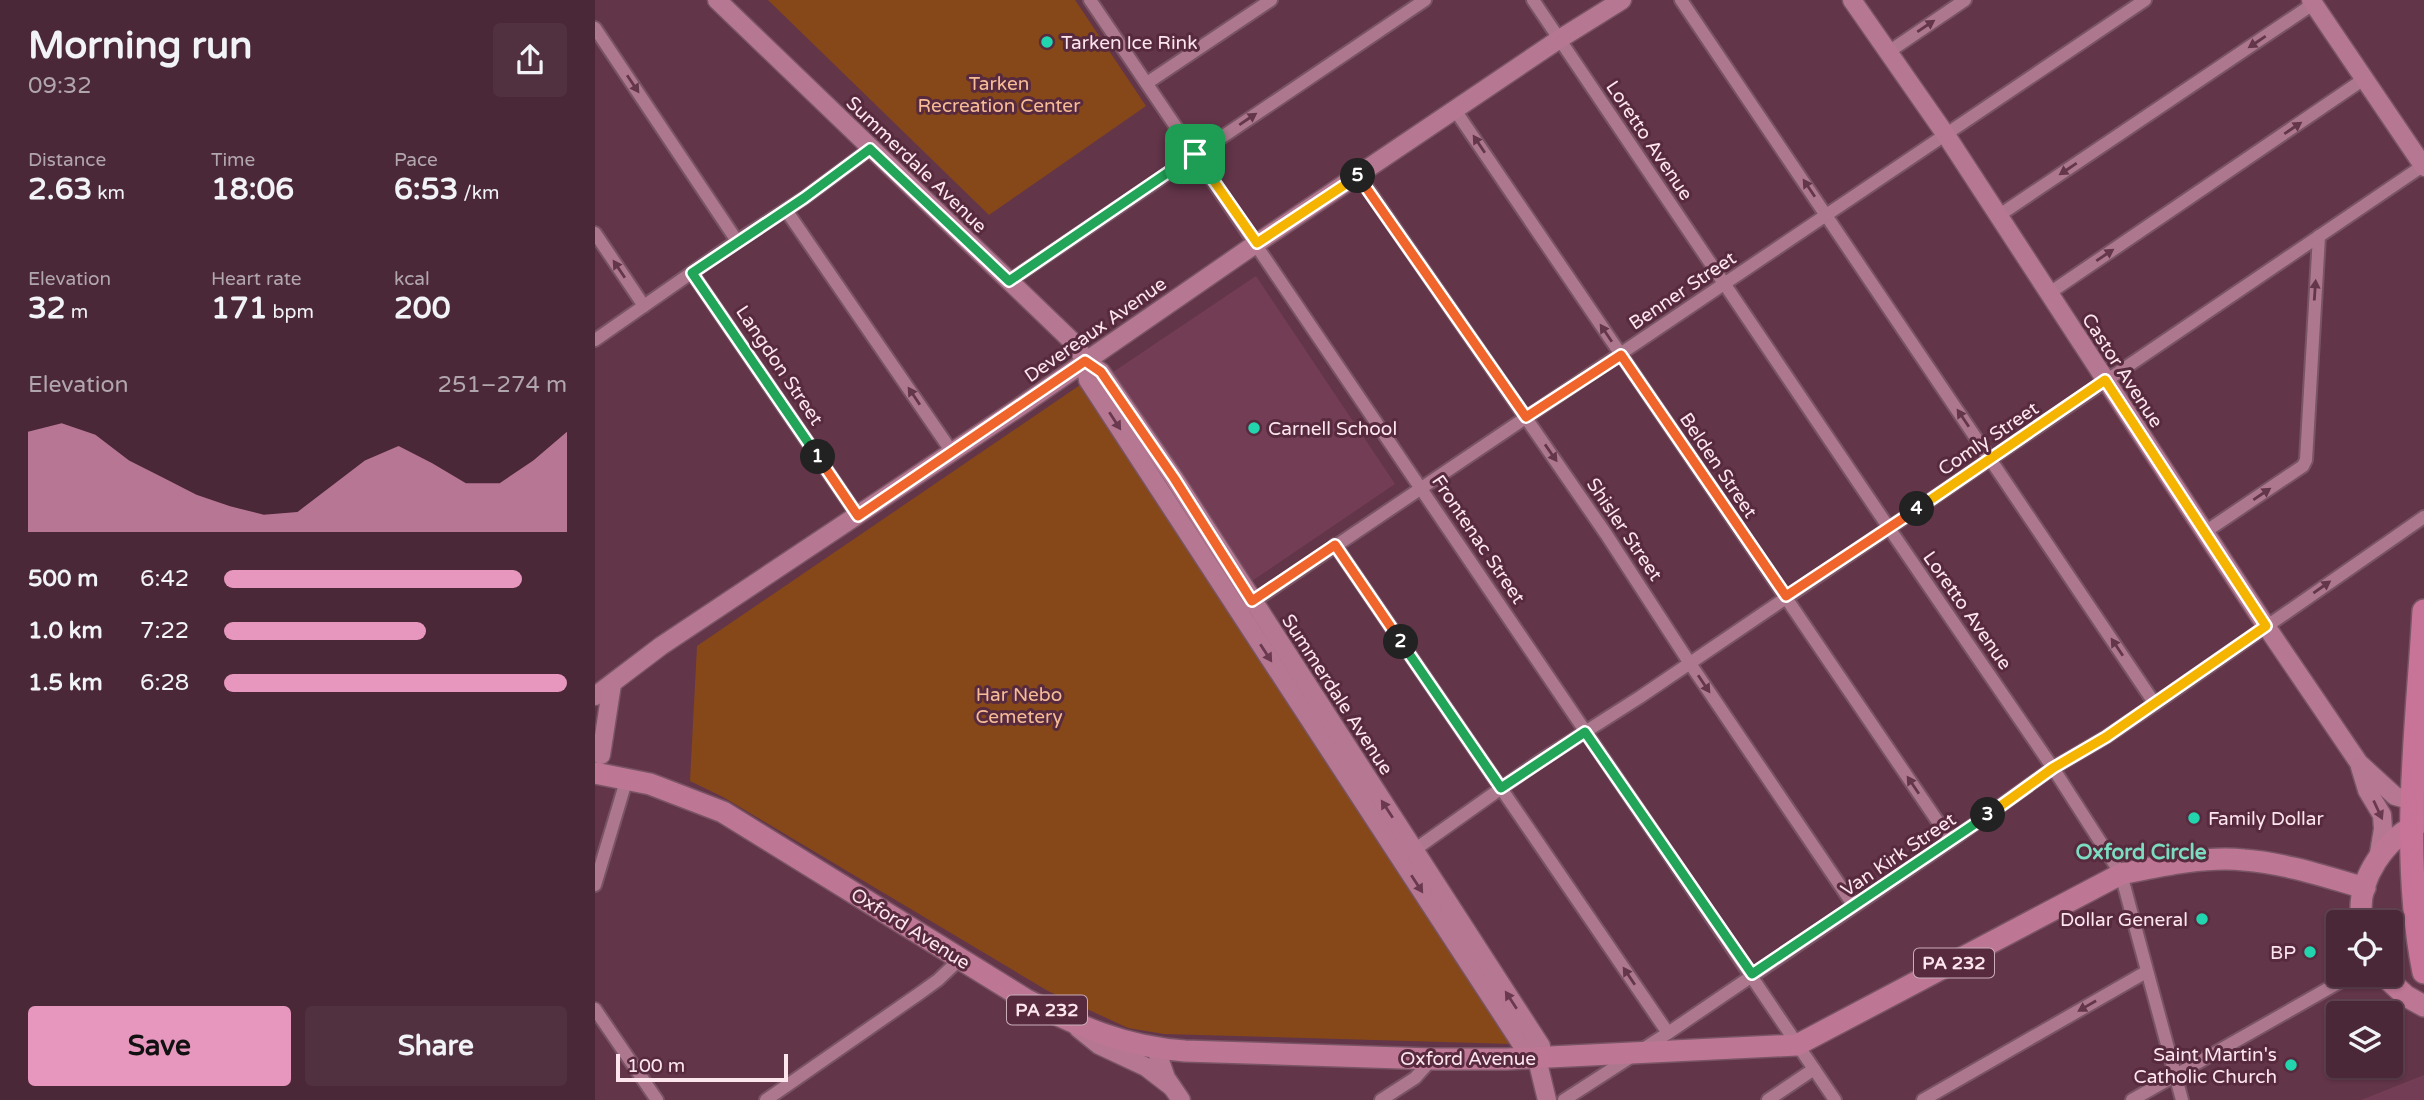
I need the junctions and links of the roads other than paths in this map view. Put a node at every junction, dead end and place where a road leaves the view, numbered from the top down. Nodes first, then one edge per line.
1 (717, 0) edge
2 (1271, 0) edge
3 (1425, 0) edge
4 (1533, 0) edge
5 (1622, 0) edge
6 (1681, 0) edge
7 (1851, 0) edge
8 (1965, 0) edge
9 (2145, 0) edge
10 (1093, 1) edge
11 (2312, 2) edge
12 (595, 28) edge
13 (1558, 40) junction
14 (1887, 53) junction
15 (2364, 79) junction
16 (1147, 83) junction
17 (1455, 110) junction
18 (1946, 135) junction
19 (870, 149) junction
20 (1195, 154) junction
21 (2424, 166) edge
22 (1359, 176) junction
23 (786, 210) junction
24 (1827, 215) junction
25 (1998, 216) junction
26 (595, 233) edge
27 (2319, 236) junction
28 (737, 241) junction
29 (1257, 243) junction
30 (692, 273) junction
31 (1009, 281) junction
32 (1724, 285) junction
33 (2048, 294) junction
34 (644, 306) junction
35 (595, 340) edge
36 (1621, 355) junction
37 (1085, 361) junction
38 (2105, 380) junction
39 (1526, 417) junction
40 (952, 452) junction
41 (1991, 459) junction
42 (1421, 488) junction
43 (858, 516) junction
44 (2424, 517) edge
45 (1889, 528) junction
46 (2205, 532) junction
47 (1335, 545) junction
48 (1786, 596) junction
49 (1246, 606) junction
50 (2424, 611) edge
51 (2266, 626) junction
52 (1689, 662) junction
53 (612, 684) junction
54 (595, 696) edge
55 (2155, 704) junction
56 (1585, 732) junction
57 (2359, 763) junction
58 (606, 765) edge
59 (2053, 768) junction
60 (1501, 788) junction
61 (2418, 813) edge
62 (1951, 841) junction
63 (1408, 855) junction
64 (2378, 859) junction
65 (2121, 874) junction
66 (595, 885) edge
67 (2365, 888) junction
68 (1854, 906) junction
69 (2361, 910) edge
70 (960, 959) junction
71 (2146, 972) junction
72 (2424, 972) edge
73 (1752, 974) junction
74 (2331, 987) edge
75 (2396, 987) edge
76 (2424, 1006) edge
77 (595, 1009) edge
78 (1073, 1024) junction
79 (1668, 1033) junction
80 (1797, 1045) junction
81 (1156, 1049) junction
82 (1632, 1054) junction
83 (1432, 1059) junction
84 (1537, 1059) junction
85 (1814, 1069) junction
86 (2175, 1075) junction
87 (1177, 1093) edge
88 (657, 1100) edge
89 (766, 1100) edge
90 (1381, 1100) edge
91 (1548, 1100) edge
92 (1564, 1100) edge
93 (1767, 1100) edge
94 (1835, 1100) edge
95 (1923, 1100) edge
96 (2131, 1100) edge
97 (2182, 1100) edge

1 - 19 main road, Summerdale Avenue
2 - 16 street
20 -> 3 street
4 - 13 street, Loretto Avenue
5 - 13 main road, Devereaux Avenue
24 -> 6 street
7 - 14 main road, Castor Avenue
14 -> 8 street
9 - 18 street, Benner Street
10 - 16 street, Frontenac Street
11 - 15 main road
11 -> 25 street
12 -> 28 street
13 - 17 main road, Devereaux Avenue
13 - 32 street, Loretto Avenue
14 - 18 main road, Castor Avenue
15 - 21 main road
33 -> 15 street
16 - 20 street, Frontenac Street
17 - 22 main road, Devereaux Avenue
36 -> 17 street, Belden Street
18 - 24 street, Benner Street
18 - 25 main road, Castor Avenue
19 - 23 street
19 - 31 main road, Summerdale Avenue
20 - 29 street, Frontenac Street
20 - 31 street
21 - 27 street, Comly Street
22 - 29 main road, Devereaux Avenue
22 - 39 street, Shisler Street
23 - 28 street
40 -> 23 street
24 - 32 street, Benner Street
41 -> 24 street
25 - 33 main road, Castor Avenue
34 -> 26 street
27 - 38 street, Comly Street
46 -> 27 street
28 - 30 street
29 - 37 main road, Devereaux Avenue
29 - 42 street, Frontenac Street
30 - 34 street
30 - 43 street, Langdon Street
31 - 37 main road, Summerdale Avenue
32 - 36 street, Benner Street
32 - 45 street, Loretto Avenue
33 - 38 main road, Castor Avenue
34 - 35 street
36 - 39 street, Benner Street
36 - 48 street, Belden Street
37 - 40 main road, Devereaux Avenue
37 - 49 main road, Summerdale Avenue
38 - 41 street, Comly Street
38 - 46 main road, Castor Avenue
39 - 42 street, Benner Street
39 -> 52 street, Shisler Street
40 - 43 main road, Devereaux Avenue
41 - 45 street, Comly Street
55 -> 41 street
42 - 47 street, Benner Street
42 - 56 street, Frontenac Street
43 - 53 main road, Devereaux Avenue
51 -> 44 street, Van Kirk Street
45 - 48 street, Comly Street
45 - 59 street, Loretto Avenue
46 - 51 main road, Castor Avenue
47 - 49 street, Benner Street
47 - 60 street
48 - 52 street, Comly Street
62 -> 48 street, Belden Street
49 - 63 main road, Summerdale Avenue
50 - 61 highway
51 - 55 street, Van Kirk Street
51 - 57 main road, Castor Avenue
52 - 56 street, Comly Street
52 -> 68 street, Shisler Street
53 - 54 main road, Devereaux Avenue
53 - 58 main road
55 - 59 street, Van Kirk Street
56 - 60 street, Comly Street
56 - 73 street, Frontenac Street
57 - 61 main road, Castor Avenue
57 -> 64 main road, Castor Avenue
58 - 66 street
58 - 70 main road, Oxford Avenue / PA 232
59 - 62 street, Van Kirk Street
59 - 65 street, Loretto Avenue
60 - 63 street, Comly Street
79 -> 60 street
61 - 64 main road
61 - 72 highway
62 - 68 street, Van Kirk Street
63 - 84 main road, Summerdale Avenue
64 - 67 main road
65 - 67 main road, Oxford Avenue / PA 232
65 - 71 street, Loretto Avenue
65 - 80 main road, Oxford Avenue / PA 232
67 - 69 main road
68 - 73 street, Van Kirk Street
70 - 78 main road, Oxford Avenue / PA 232
70 - 89 street
71 - 86 street, Loretto Avenue
71 -> 95 street
73 - 79 street, Van Kirk Street
73 - 80 street, Frontenac Street
74 - 86 street
75 - 76 main road
77 - 88 street
78 - 81 main road, Oxford Avenue / PA 232
78 - 87 main road
79 - 82 street, Van Kirk Street
80 - 82 main road, Oxford Avenue / PA 232
80 - 85 street, Frontenac Street
81 - 83 main road, Oxford Avenue / PA 232
81 - 87 main road
82 - 84 main road, Oxford Avenue / PA 232
82 - 92 street, Van Kirk Street
83 - 84 main road, Oxford Avenue / PA 232
83 - 90 street
84 - 91 main road, Summerdale Avenue
85 - 93 street
85 - 94 street, Frontenac Street
86 - 96 street
86 - 97 street, Loretto Avenue

